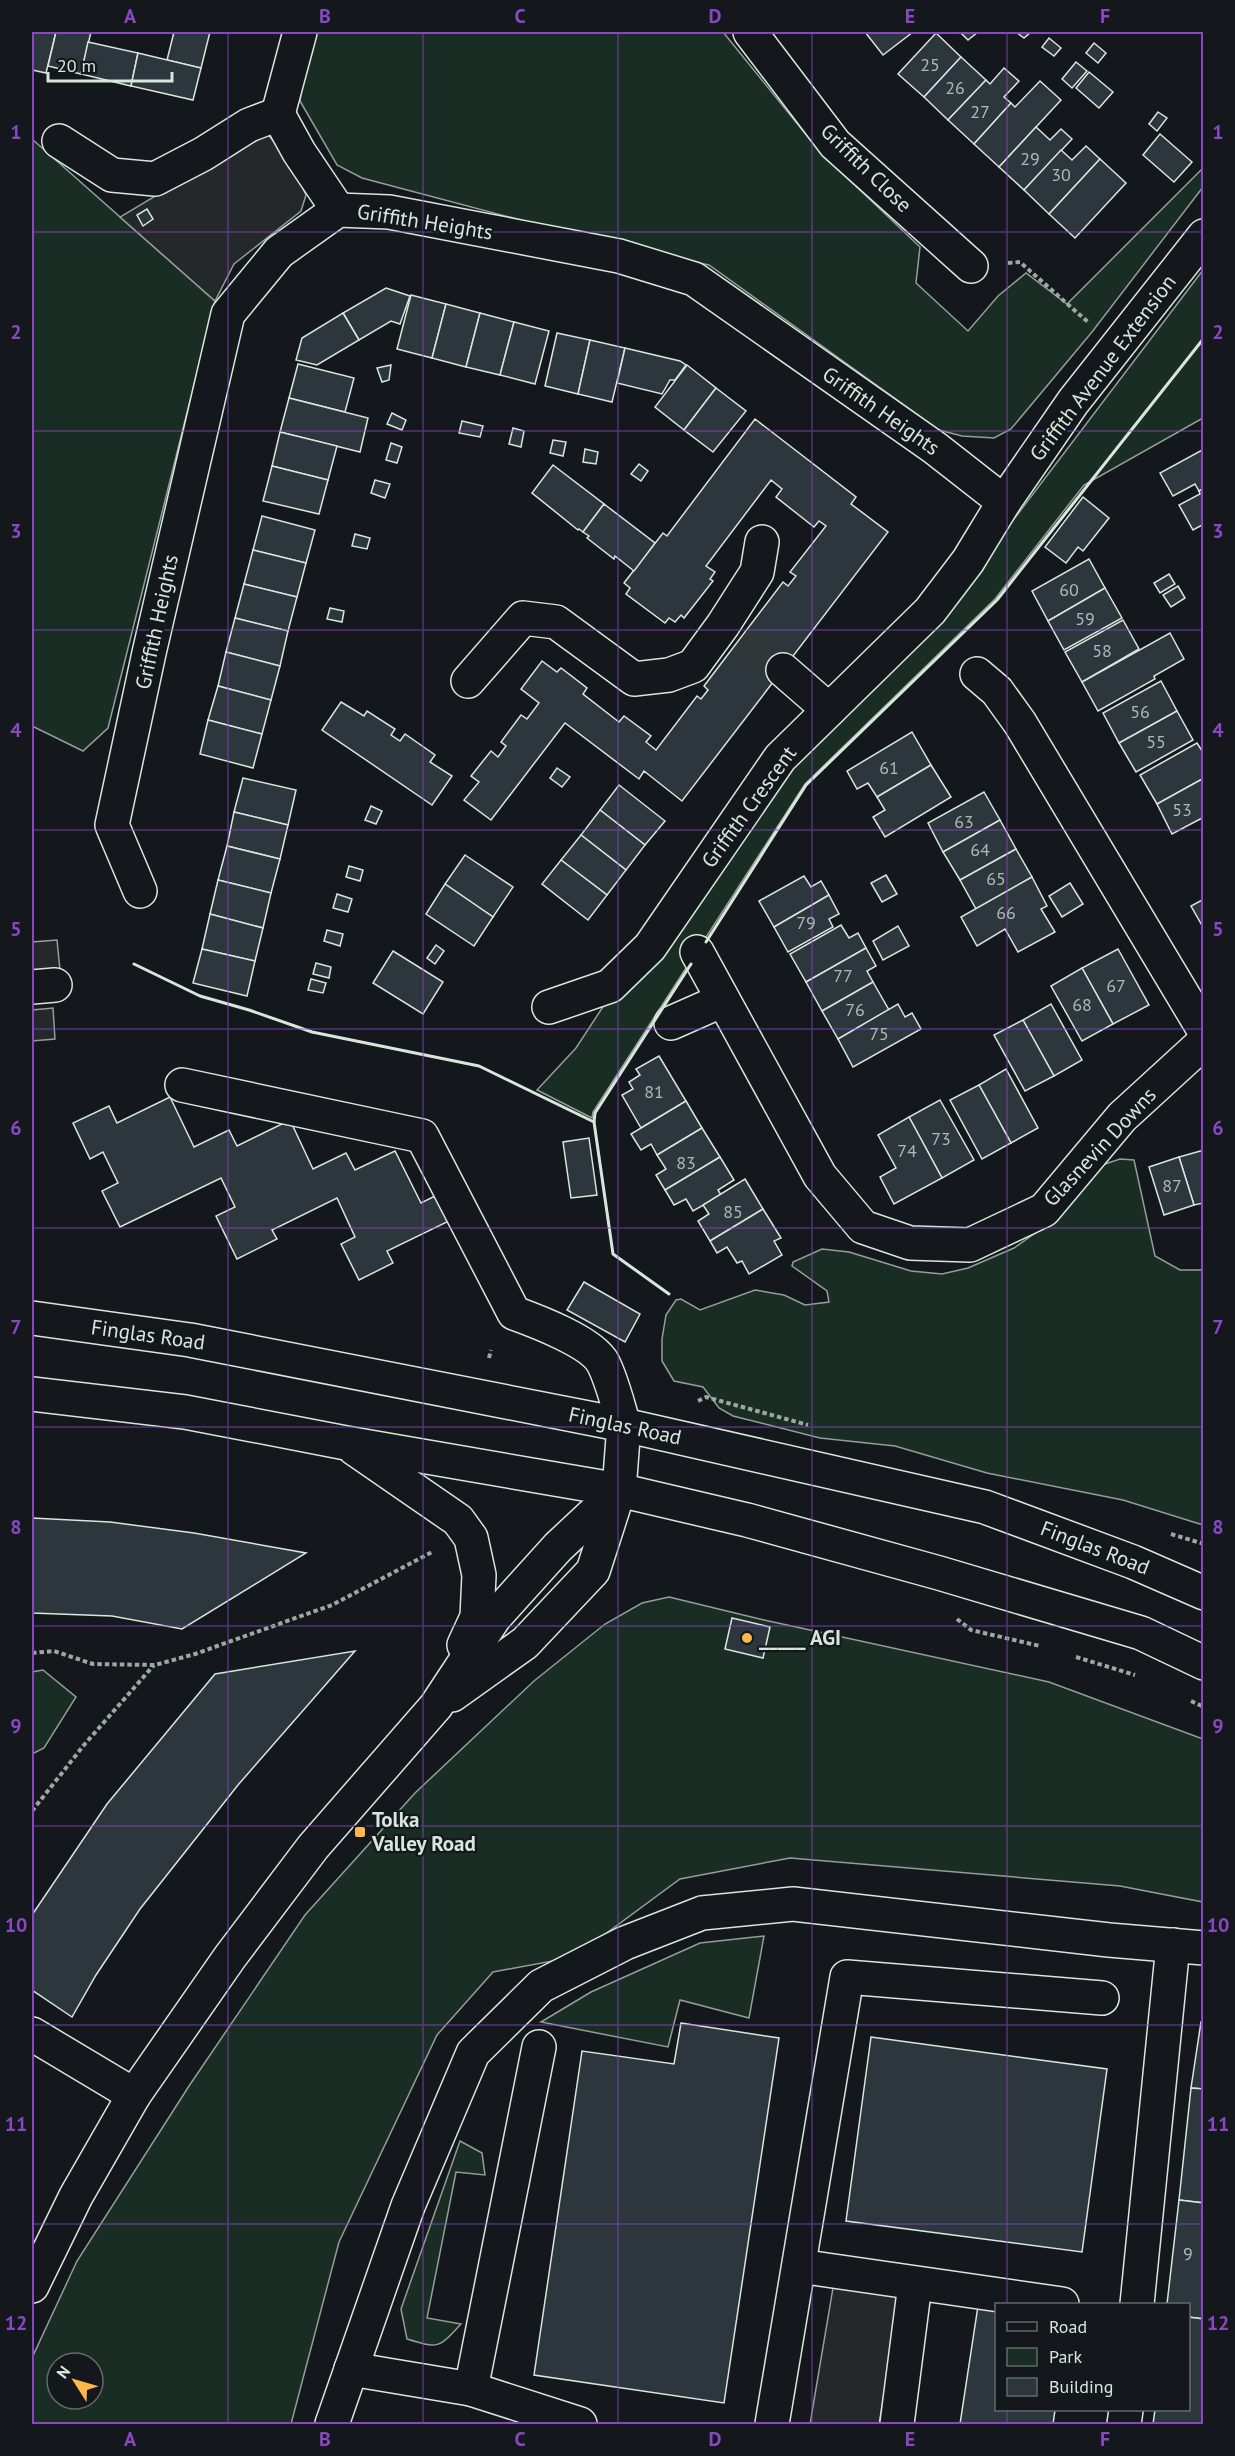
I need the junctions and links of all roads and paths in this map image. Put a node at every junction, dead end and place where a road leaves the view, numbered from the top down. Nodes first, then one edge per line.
1 (300, 32) edge
2 (750, 32) edge
3 (278, 114) junction
4 (59, 141) dead end
5 (338, 210) junction
6 (1203, 236) edge
7 (970, 266) joint
8 (1117, 346) junction
9 (1004, 502) junction
10 (762, 542) dead end
11 (783, 670) tunnel mouth
12 (977, 674) dead end
13 (468, 681) dead end
14 (829, 710) junction
15 (140, 891) dead end
16 (698, 952) dead end
17 (723, 1000) junction
18 (549, 1007) dead end
19 (671, 1023) dead end
20 (1203, 1030) edge
21 (1203, 1042) edge
22 (182, 1085) dead end
23 (32, 1318) edge
24 (491, 1350) dead end
25 (489, 1358) dead end
26 (32, 1394) edge
27 (624, 1425) junction
28 (346, 1443) junction
29 (619, 1490) junction
30 (440, 1548) dead end
31 (1203, 1593) edge
32 (32, 1653) edge
33 (1203, 1663) edge
34 (154, 1665) junction
35 (436, 1706) junction
36 (32, 1811) edge
37 (1188, 1947) edge
38 (1102, 1998) dead end
39 (32, 2034) edge
40 (539, 2047) dead end
41 (134, 2095) junction
42 (800, 2266) junction
43 (915, 2284) junction
44 (32, 2286) edge
45 (1055, 2303) edge
46 (1137, 2303) edge
47 (351, 2369) junction
48 (471, 2389) junction
49 (332, 2424) edge
50 (580, 2424) edge
51 (772, 2424) edge
52 (897, 2424) edge

1 - 3 street
2 - 7 street, Griffith Close
3 - 4 street
3 - 5 street
5 - 9 street, Griffith Heights
5 - 15 street, Griffith Heights
6 - 8 street, Griffith Avenue Extension
7 - 8 path
8 - 9 street, Griffith Avenue Extension
9 - 14 street, Griffith Crescent
10 - 13 street
11 - 14 street
12 - 20 street
14 - 18 street, Griffith Crescent
16 - 17 street, Glasnevin Downs
17 - 19 street
17 - 21 street, Glasnevin Downs
22 - 27 street
23 - 27 street, Finglas Road
24 - 25 path
26 - 28 street
27 - 29 street
27 - 31 street, Finglas Road
28 - 29 street
28 - 35 street
29 - 33 street
29 - 35 street
30 - 34 path
32 - 34 path
34 - 36 path
35 - 41 street
37 - 46 street
37 - 47 street
38 - 42 street
39 - 41 street
40 - 48 street
41 - 44 street
42 - 43 street
42 - 51 street
43 - 45 street
43 - 52 street
47 - 48 street
47 - 49 street
48 - 50 street

